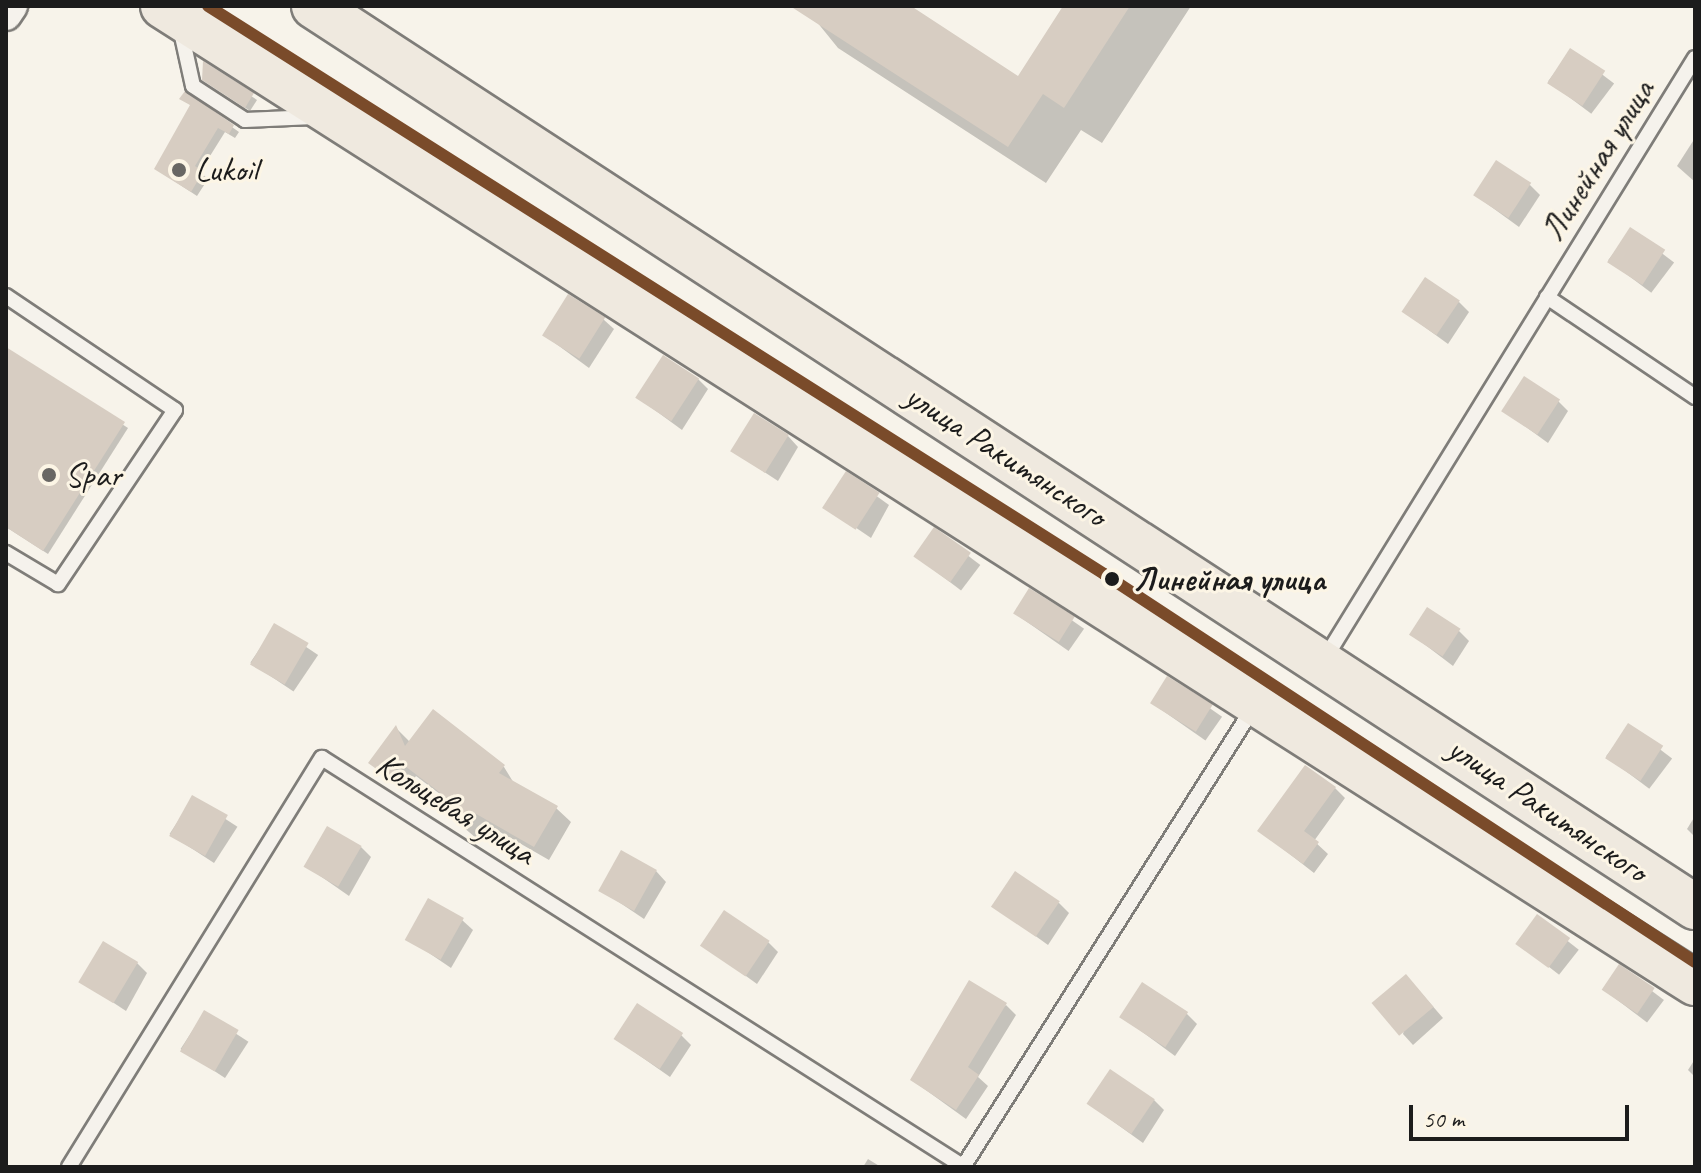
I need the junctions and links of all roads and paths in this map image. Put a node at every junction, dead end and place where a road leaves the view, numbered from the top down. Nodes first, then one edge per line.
1 (12, 6) edge
2 (314, 6) edge
3 (170, 10) edge
4 (6, 15) edge
5 (1695, 58) edge
6 (6, 296) edge
7 (1547, 297) junction
8 (1695, 397) edge
9 (6, 553) edge
10 (1324, 660) junction
11 (1257, 701) junction
12 (1695, 907) edge
13 (1695, 983) edge
14 (69, 1167) edge
15 (963, 1167) edge

1 - 4 street
2 - 10 main road, улица Ракитянского
3 - 11 main road, улица Ракитянского
5 - 7 lane, Линейная улица
6 - 9 lane
7 - 8 lane
7 - 10 lane, Линейная улица
10 - 12 main road, улица Ракитянского
11 - 13 main road, улица Ракитянского
11 - 15 lane
14 - 15 lane, Кольцевая улица

